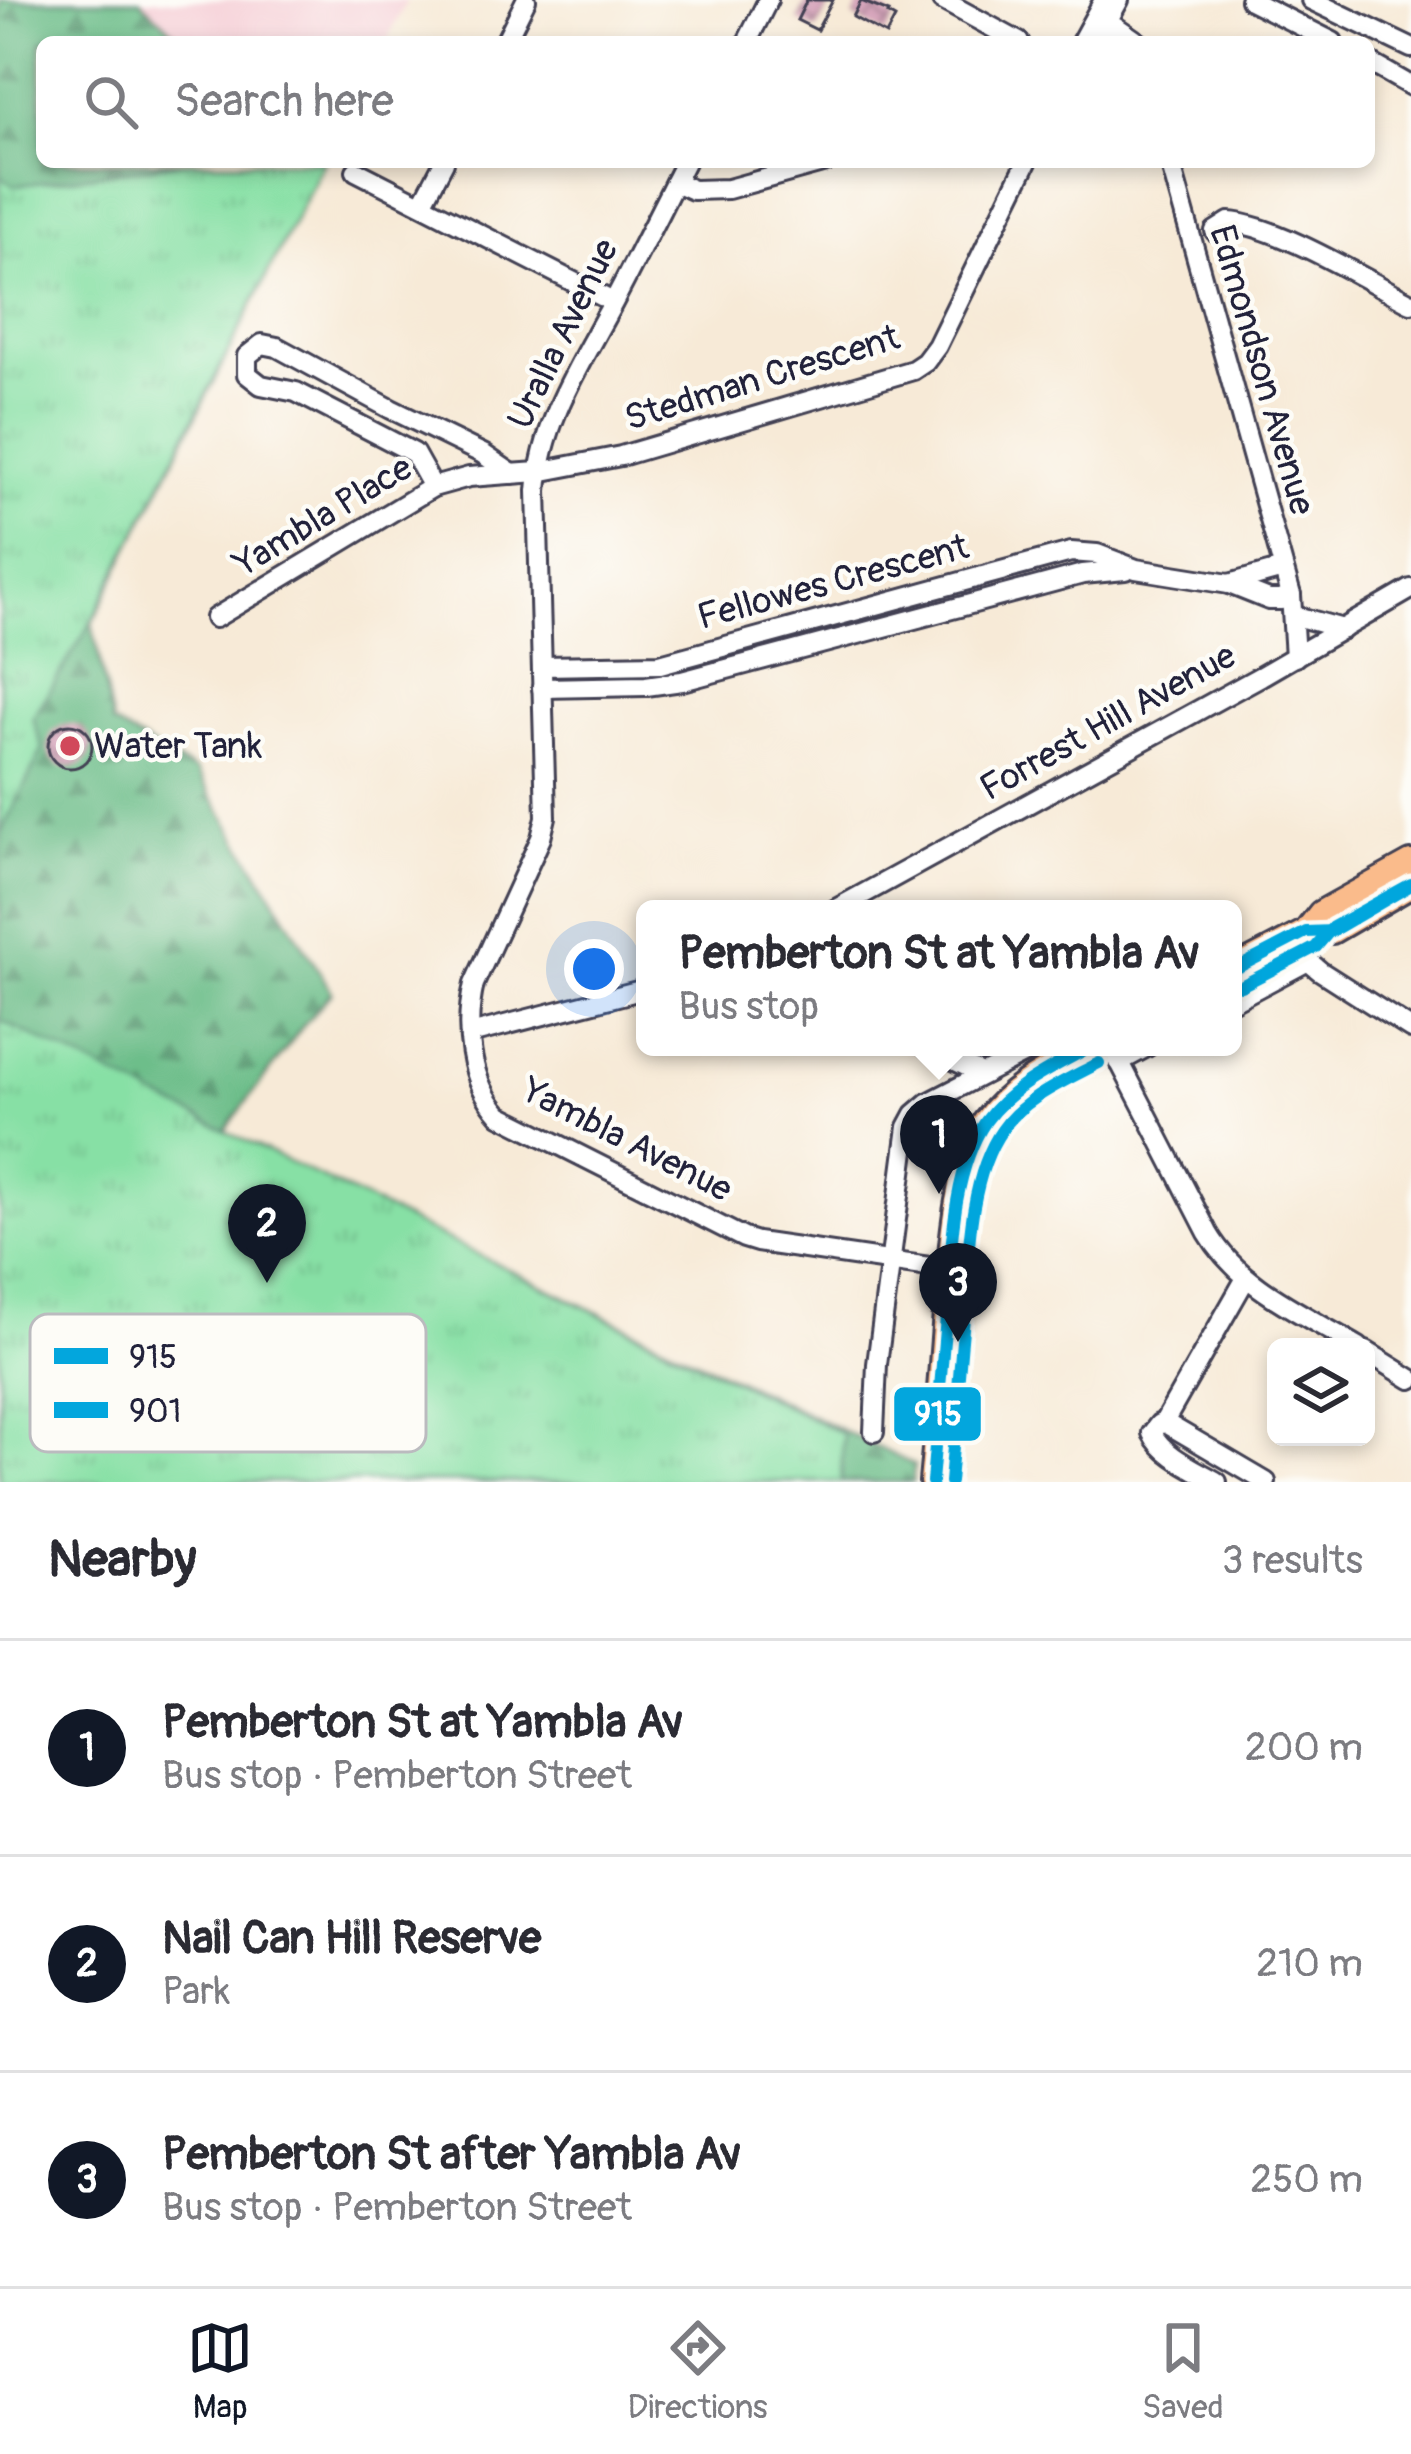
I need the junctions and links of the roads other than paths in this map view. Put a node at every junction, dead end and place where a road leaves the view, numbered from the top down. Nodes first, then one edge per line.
1 (526, 0) edge
2 (768, 0) edge
3 (942, 0) edge
4 (1104, 0) edge
5 (1120, 0) edge
6 (1250, 0) edge
7 (1319, 2) edge
8 (1310, 31) junction
9 (1103, 32) edge
10 (508, 36) edge
11 (750, 36) edge
12 (1008, 36) edge
13 (1129, 36) edge
14 (1320, 36) edge
15 (1411, 48) edge
16 (1375, 65) edge
17 (1411, 86) edge
18 (441, 168) edge
19 (682, 168) edge
20 (804, 168) edge
21 (1024, 168) edge
22 (1172, 168) edge
23 (356, 171) dead end
24 (675, 182) junction
25 (1225, 201) dead end
26 (422, 204) junction
27 (613, 302) junction
28 (1411, 303) edge
29 (538, 472) junction
30 (512, 474) junction
31 (433, 487) junction
32 (1136, 569) junction
33 (1283, 569) junction
34 (1229, 584) junction
35 (1411, 589) edge
36 (1291, 595) junction
37 (215, 618) dead end
38 (1303, 618) junction
39 (1343, 628) junction
40 (1316, 644) junction
41 (1294, 657) junction
42 (542, 666) junction
43 (542, 688) junction
44 (1411, 863) edge
45 (1411, 885) edge
46 (852, 900) edge
47 (1301, 934) junction
48 (1308, 961) junction
49 (1242, 965) edge
50 (636, 991) edge
51 (1242, 996) edge
52 (1411, 1029) edge
53 (470, 1034) junction
54 (945, 1056) edge
55 (1018, 1056) edge
56 (1074, 1056) edge
57 (1116, 1056) edge
58 (982, 1074) junction
59 (891, 1261) junction
60 (950, 1270) junction
61 (1246, 1278) junction
62 (1344, 1338) edge
63 (1375, 1357) edge
64 (1411, 1379) edge
65 (1164, 1422) junction
66 (874, 1432) dead end
67 (932, 1482) edge
68 (1217, 1482) edge
69 (1266, 1482) edge

1 - 10 street
2 - 11 street
3 - 12 street
4 - 9 street
5 - 9 street
6 - 8 street
7 - 8 street
7 - 15 street
8 - 14 street
9 - 13 street
16 - 17 street
18 - 26 street
19 - 24 street, Uralla Avenue
20 - 24 street
21 - 29 street, Stedman Crescent
22 - 33 street, Edmondson Avenue
23 - 26 street
24 - 27 street, Uralla Avenue
25 - 28 street
26 - 27 street
27 - 29 street, Uralla Avenue
29 - 30 street, Yambla Place
29 - 42 street, Yambla Avenue
30 - 31 street, Yambla Place
30 - 31 street
31 - 37 street, Yambla Place
32 - 34 street, Fellowes Crescent
32 - 42 street, Fellowes Crescent
32 - 43 street, Fellowes Crescent
33 - 34 street, Fellowes Crescent
33 - 36 street, Edmondson Avenue
34 - 36 street, Fellowes Crescent
35 - 39 street, Forrest Hill Avenue
36 - 38 street, Edmondson Avenue
36 - 41 street, Edmondson Avenue
38 - 39 street
38 - 40 street, Edmondson Avenue
39 - 40 street, Forrest Hill Avenue
40 - 41 street, Forrest Hill Avenue
41 - 46 street, Forrest Hill Avenue
42 - 43 street, Yambla Avenue
43 - 53 street, Yambla Avenue
44 - 47 main road
45 - 47 main road
47 - 48 street
47 - 49 main road
48 - 51 street
48 - 52 street
50 - 53 street
53 - 59 street, Yambla Avenue
54 - 58 street
55 - 58 street
56 - 60 main road
57 - 61 street
58 - 59 street
59 - 60 street, Yambla Avenue
59 - 66 street
60 - 67 main road
61 - 62 street
61 - 65 street
63 - 64 street
65 - 68 street
65 - 69 street

